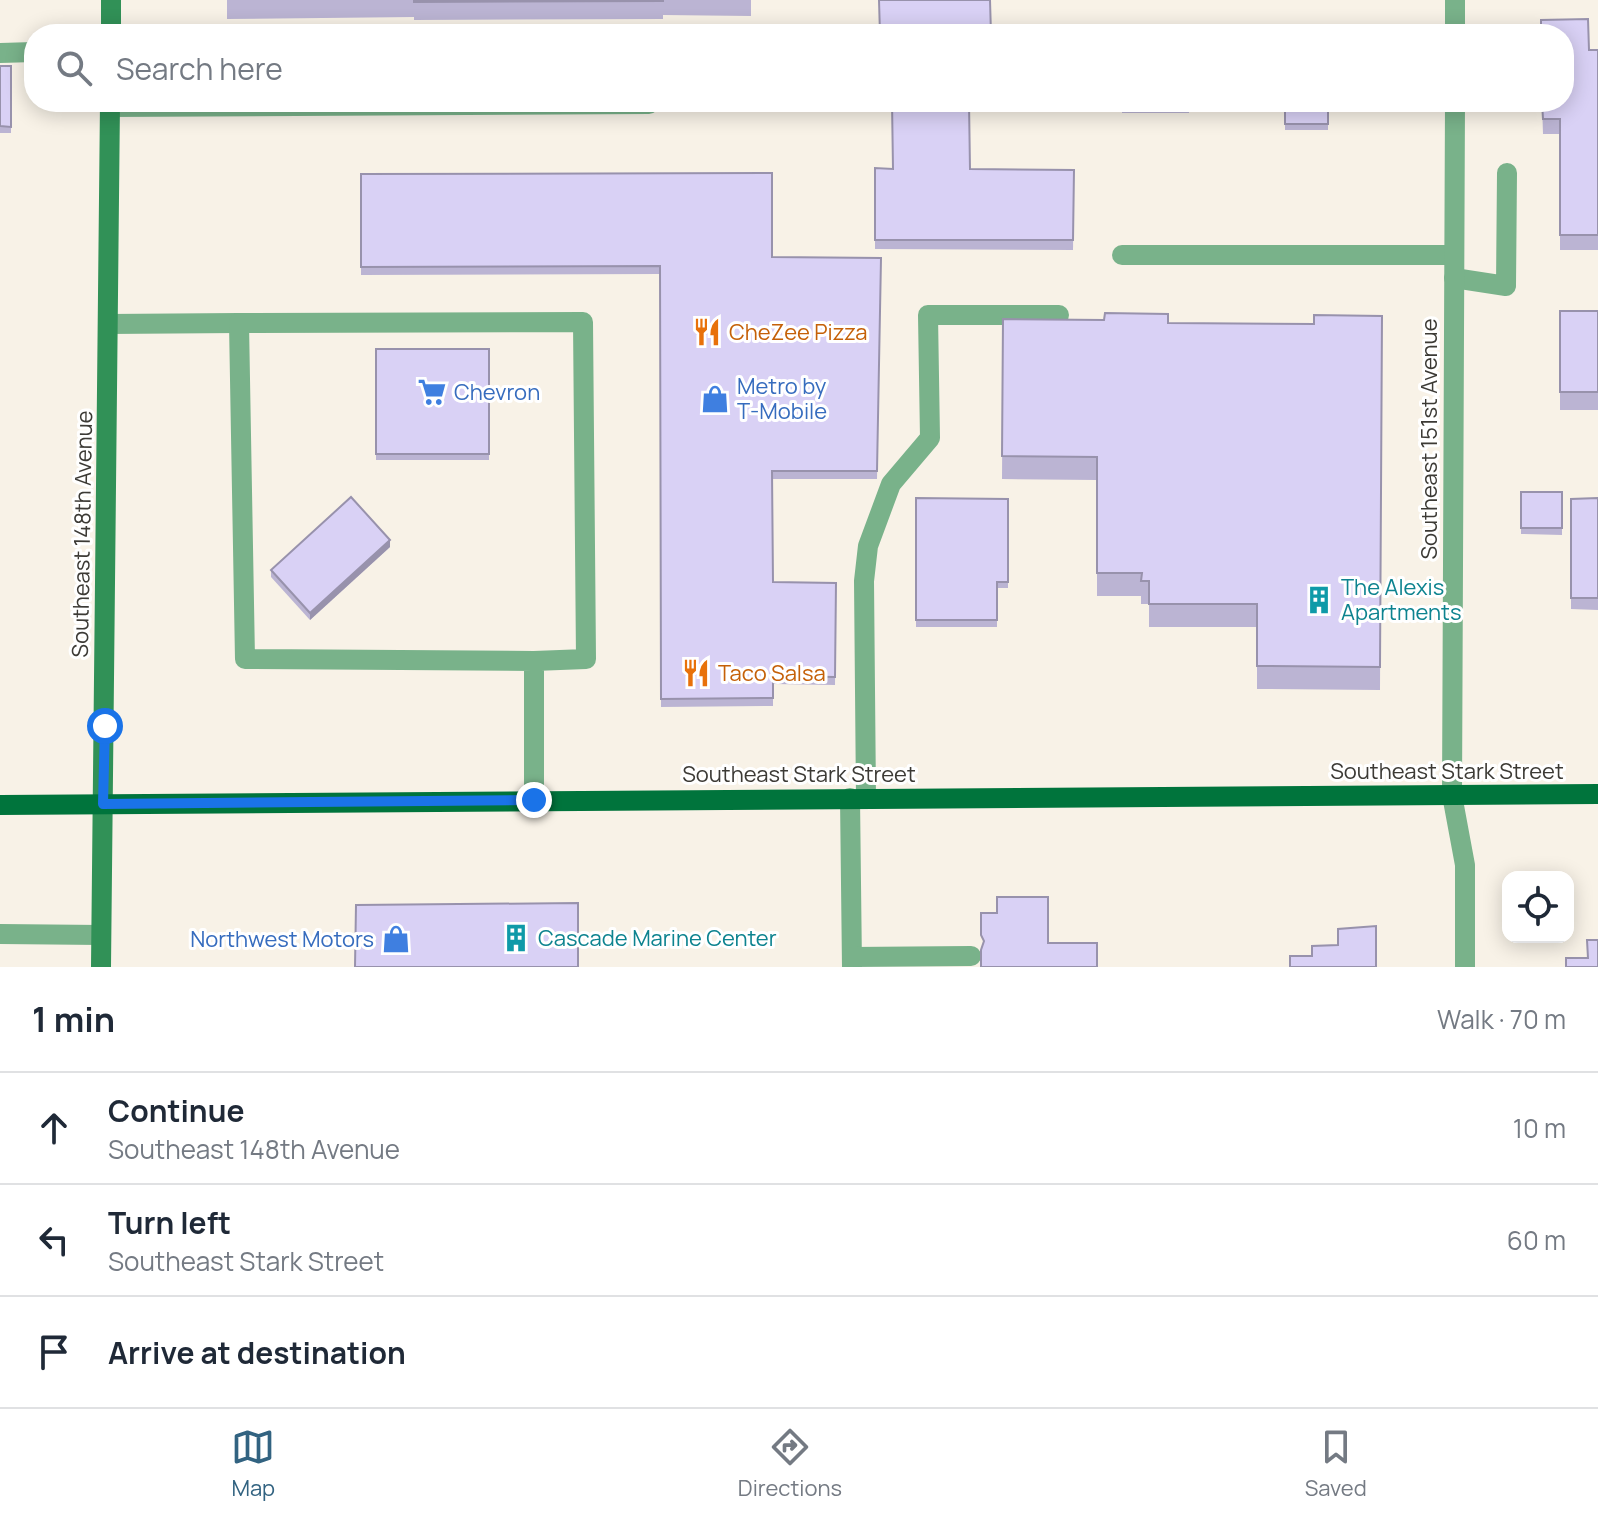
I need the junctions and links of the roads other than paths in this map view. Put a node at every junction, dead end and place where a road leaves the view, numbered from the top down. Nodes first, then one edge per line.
1 (111, 0) edge
2 (1455, 0) edge
3 (111, 24) edge
4 (1455, 24) edge
5 (24, 52) edge
6 (0, 53) edge
7 (110, 112) edge
8 (1455, 112) edge
9 (1507, 173) dead end
10 (1122, 255) dead end
11 (1454, 255) junction
12 (1454, 278) junction
13 (1059, 315) dead end
14 (239, 323) junction
15 (108, 324) junction
16 (534, 661) junction
17 (1598, 794) edge
18 (1452, 795) junction
19 (858, 798) junction
20 (534, 800) junction
21 (103, 804) junction
22 (0, 805) edge
23 (0, 934) edge
24 (101, 935) junction
25 (971, 956) dead end
26 (852, 962) edge
27 (101, 967) edge
28 (1465, 967) edge

1 - 3 main road
2 - 4 street
5 - 6 street
7 - 15 main road, Southeast 148th Avenue
8 - 11 street, Southeast 151st Avenue
9 - 12 street
10 - 11 street
11 - 12 street, Southeast 151st Avenue
12 - 18 street, Southeast 151st Avenue
13 - 19 street
14 - 15 street
14 - 16 street
14 - 16 street
15 - 21 main road, Southeast 148th Avenue
16 - 20 street
17 - 18 main road, Southeast Stark Street
18 - 19 main road, Southeast Stark Street
18 - 28 street, Southeast 151st Avenue
19 - 20 main road, Southeast Stark Street
19 - 26 street
20 - 21 main road, Southeast Stark Street
21 - 22 main road, Southeast Stark Street
21 - 24 main road, Southeast 148th Avenue
23 - 24 street
24 - 27 main road, Southeast 148th Avenue
25 - 26 street

